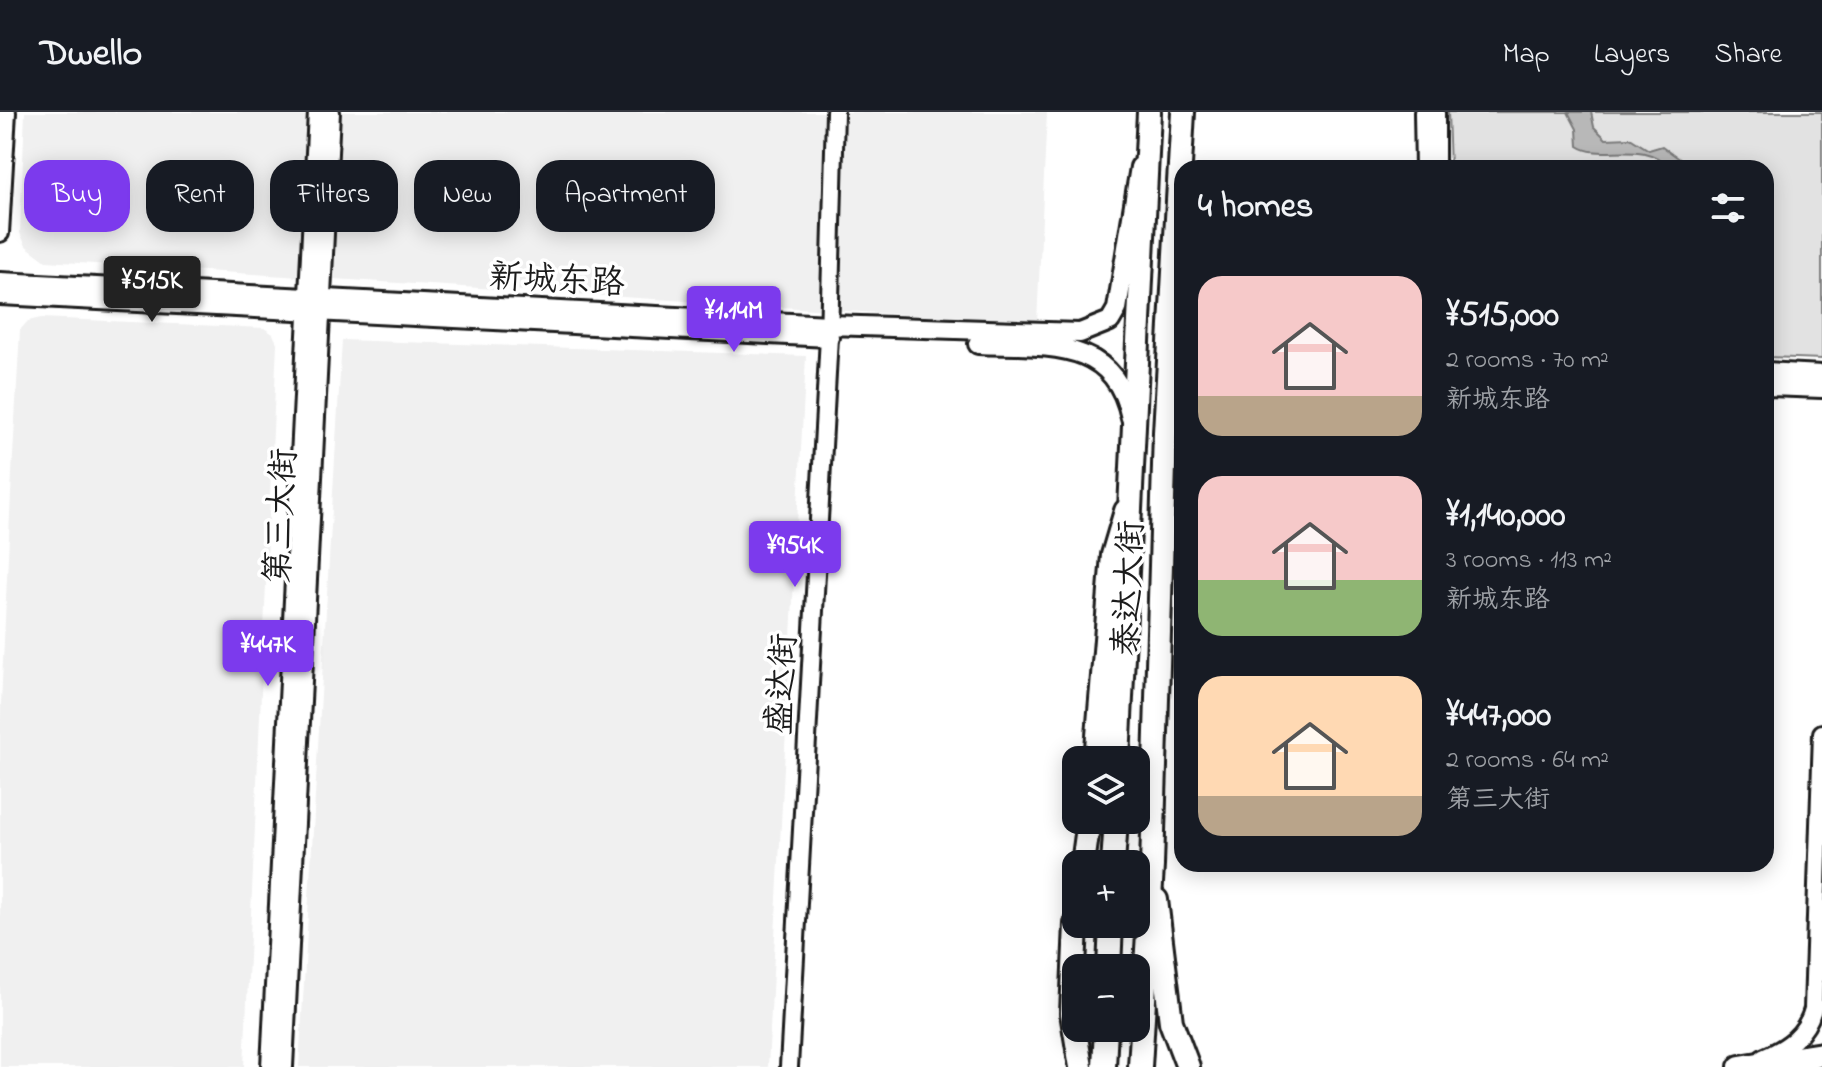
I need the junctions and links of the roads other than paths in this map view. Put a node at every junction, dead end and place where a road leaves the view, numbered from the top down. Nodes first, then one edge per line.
1 (7, 112) edge
2 (317, 112) edge
3 (331, 112) edge
4 (835, 112) edge
5 (1149, 112) edge
6 (1183, 112) edge
7 (1423, 112) edge
8 (1436, 112) edge
9 (1148, 137) junction
10 (1181, 160) edge
11 (1424, 160) edge
12 (1436, 160) edge
13 (0, 233) edge
14 (0, 282) edge
15 (1174, 285) edge
16 (0, 295) edge
17 (313, 304) junction
18 (829, 331) junction
19 (1774, 371) edge
20 (1822, 374) edge
21 (1774, 387) edge
22 (1822, 389) edge
23 (1174, 413) edge
24 (1133, 429) junction
25 (1165, 432) junction
26 (1130, 498) junction
27 (1822, 733) edge
28 (1097, 746) edge
29 (1119, 746) edge
30 (1152, 866) junction
31 (1075, 938) edge
32 (1105, 1042) edge
33 (1822, 1054) edge
34 (270, 1067) edge
35 (284, 1067) edge
36 (789, 1067) edge
37 (1081, 1067) edge
38 (1104, 1067) edge
39 (1140, 1067) edge
40 (1188, 1067) edge
41 (1742, 1067) edge

1 - 13 street
2 - 17 street, 第三大街
3 - 17 street, 第三大街
4 - 18 street, 盛达街
5 - 9 main road, 泰达大街
6 - 10 main road, 泰达大街
7 - 11 street
8 - 12 street
9 - 18 main road, 新城东路
9 - 24 main road, 泰达大街
14 - 17 main road, 新城东路
15 - 25 main road, 泰达大街
16 - 17 main road, 新城东路
17 - 18 main road, 新城东路
17 - 34 street, 第三大街
17 - 35 street, 第三大街
18 - 24 main road, 新城东路
18 - 36 street, 盛达街
19 - 20 street
21 - 22 street
23 - 25 street
24 - 26 main road, 泰达大街
25 - 30 main road, 泰达大街
26 - 28 main road
26 - 29 main road, 泰达大街
27 - 41 street
30 - 39 main road, 泰达大街
30 - 40 main road
31 - 37 main road
32 - 38 main road
33 - 41 main road

